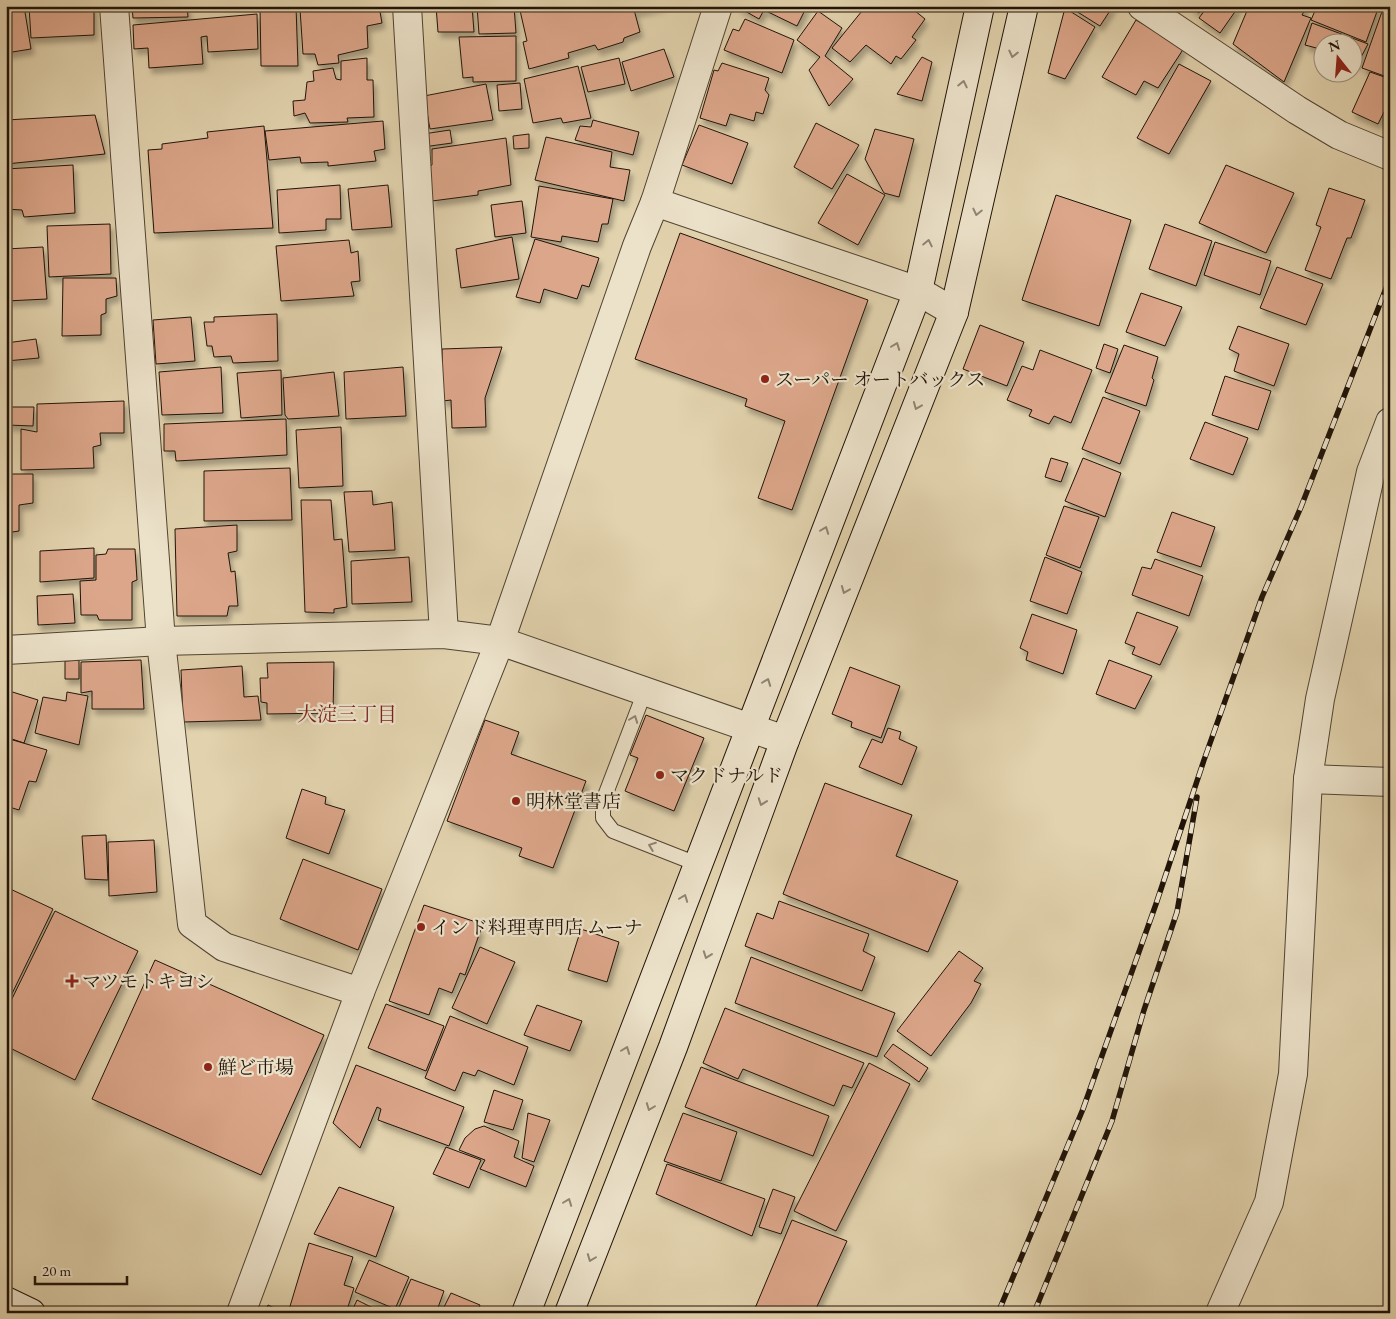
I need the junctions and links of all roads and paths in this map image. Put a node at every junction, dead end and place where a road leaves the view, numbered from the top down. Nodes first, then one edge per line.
1 (114, 6) edge
2 (407, 6) edge
3 (718, 6) edge
4 (980, 6) edge
5 (1024, 6) edge
6 (1142, 6) edge
7 (1390, 156) edge
8 (655, 202) junction
9 (918, 291) junction
10 (954, 312) junction
11 (1390, 422) edge
12 (1380, 472) edge
13 (444, 634) junction
14 (161, 641) junction
15 (500, 641) junction
16 (6, 650) edge
17 (645, 691) junction
18 (749, 727) junction
19 (785, 740) junction
20 (1308, 779) junction
21 (1390, 782) edge
22 (697, 864) junction
23 (360, 992) junction
24 (6, 1301) edge
25 (31, 1313) edge
26 (241, 1313) edge
27 (526, 1313) edge
28 (569, 1313) edge
29 (1220, 1313) edge

1 - 14 street
2 - 13 street
3 - 8 street
9 -> 4 street
5 -> 10 street
6 - 7 street
8 - 9 street
8 - 15 street
9 - 10 street
18 -> 9 street
10 -> 19 street
11 - 12 street
12 - 20 street
13 - 14 street
13 - 15 street
14 - 16 street
14 - 23 street
15 - 17 street
15 - 23 street
17 - 18 street
22 -> 17 lane
18 - 19 street
18 - 22 street
19 -> 28 street
20 - 21 street
20 - 29 street
27 -> 22 street
23 - 26 street
24 - 25 street

